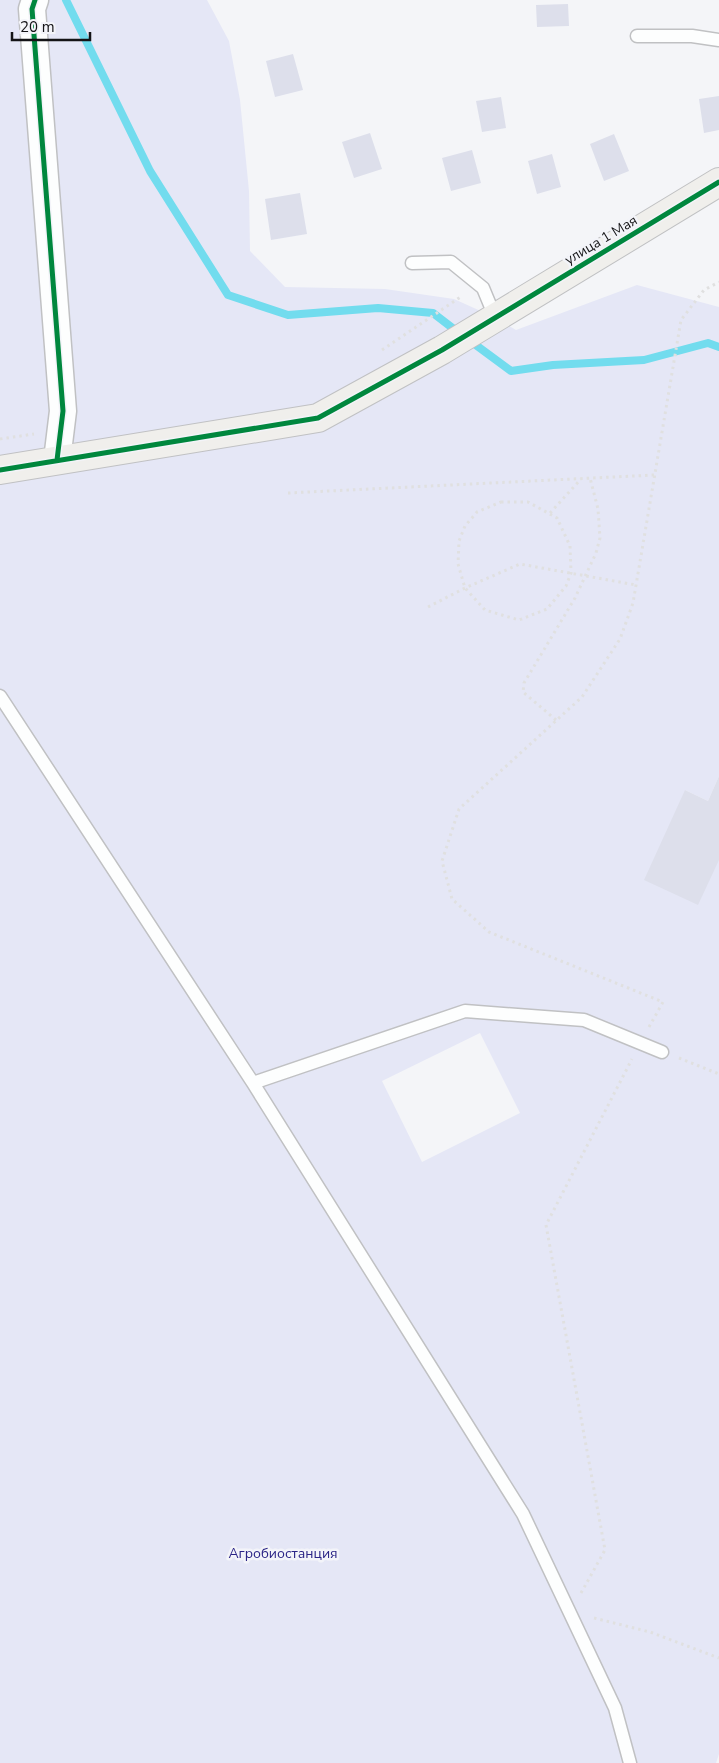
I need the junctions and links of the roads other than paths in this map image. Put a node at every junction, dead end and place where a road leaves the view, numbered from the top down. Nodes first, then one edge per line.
1 (36, 0) edge
2 (637, 36) dead end
3 (719, 40) edge
4 (714, 192) edge
5 (412, 263) dead end
6 (494, 317) junction
7 (57, 460) junction
8 (0, 470) edge
9 (0, 696) edge
10 (662, 1052) road end
11 (253, 1083) junction
12 (630, 1763) edge

1 - 7 street
2 - 3 lane
4 - 6 street, улица 1 Мая
5 - 6 lane
6 - 7 street, улица 1 Мая
7 - 8 street, улица 1 Мая
9 - 11 lane
10 - 11 lane
11 - 12 lane

